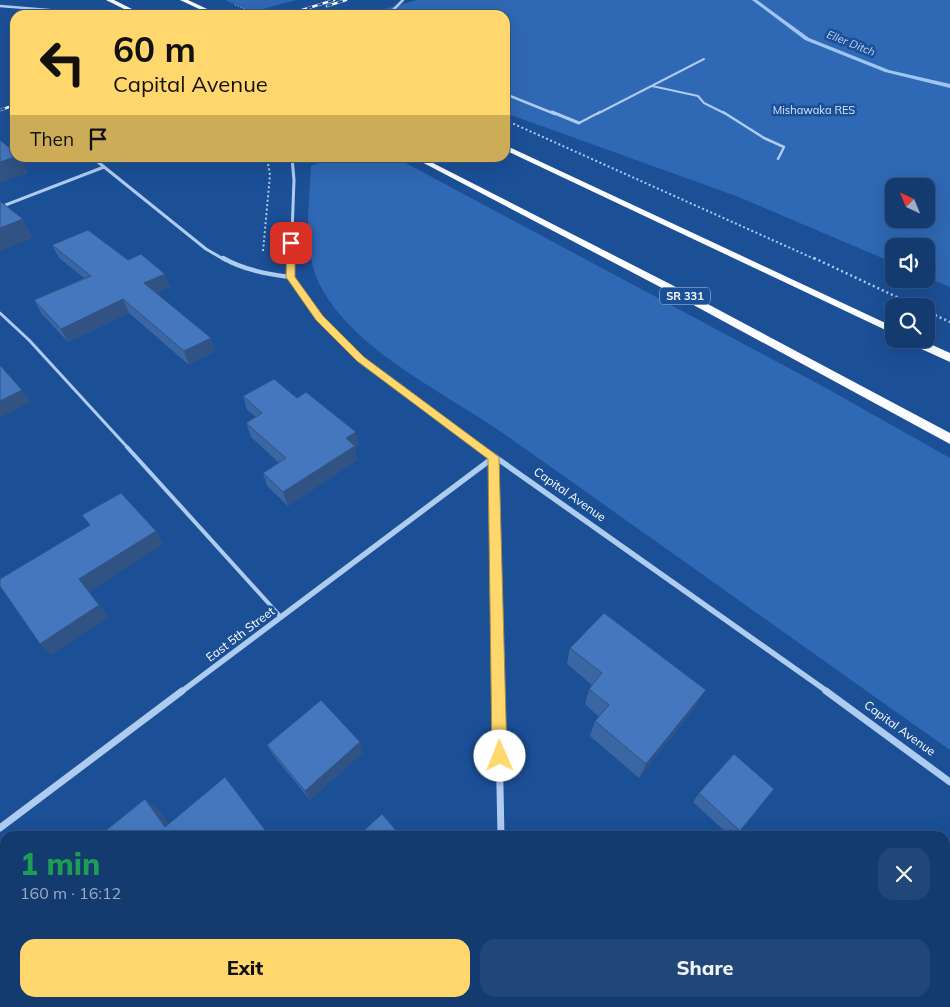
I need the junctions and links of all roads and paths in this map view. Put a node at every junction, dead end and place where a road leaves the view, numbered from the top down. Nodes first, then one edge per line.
1 (109, 0) edge
2 (183, 0) edge
3 (403, 0) edge
4 (231, 3) dead end
5 (0, 6) edge
6 (49, 10) edge
7 (130, 10) edge
8 (206, 10) edge
9 (248, 10) edge
10 (393, 10) edge
11 (704, 59) dead end
12 (652, 86) junction
13 (510, 96) edge
14 (510, 122) edge
15 (579, 123) joint
16 (510, 149) edge
17 (778, 159) dead end
18 (98, 162) edge
19 (268, 162) edge
20 (292, 162) edge
21 (426, 162) edge
22 (104, 167) junction
23 (0, 207) edge
24 (263, 273) junction
25 (290, 277) junction
26 (899, 298) edge
27 (0, 313) edge
28 (935, 315) edge
29 (950, 322) edge
30 (885, 327) edge
31 (929, 348) edge
32 (950, 358) edge
33 (950, 439) edge
34 (494, 457) junction
35 (281, 618) junction
36 (950, 782) edge
37 (0, 828) edge
38 (501, 831) edge

1 - 7 highway
2 - 8 highway
3 - 10 street
4 - 9 path
5 - 6 street
11 - 12 lane
12 - 15 lane
12 - 17 lane
13 - 15 street
14 - 26 path
16 - 30 highway
18 - 22 street
19 - 24 path
20 - 25 street
21 - 33 highway, SR 331
22 - 23 street
22 - 24 street
24 - 25 street
25 - 34 street, Capital Avenue
27 - 35 lane
28 - 29 path
31 - 32 highway
34 - 35 street, East 5th Street
34 - 36 street, Capital Avenue
34 - 38 street
35 - 37 street, East 5th Street

